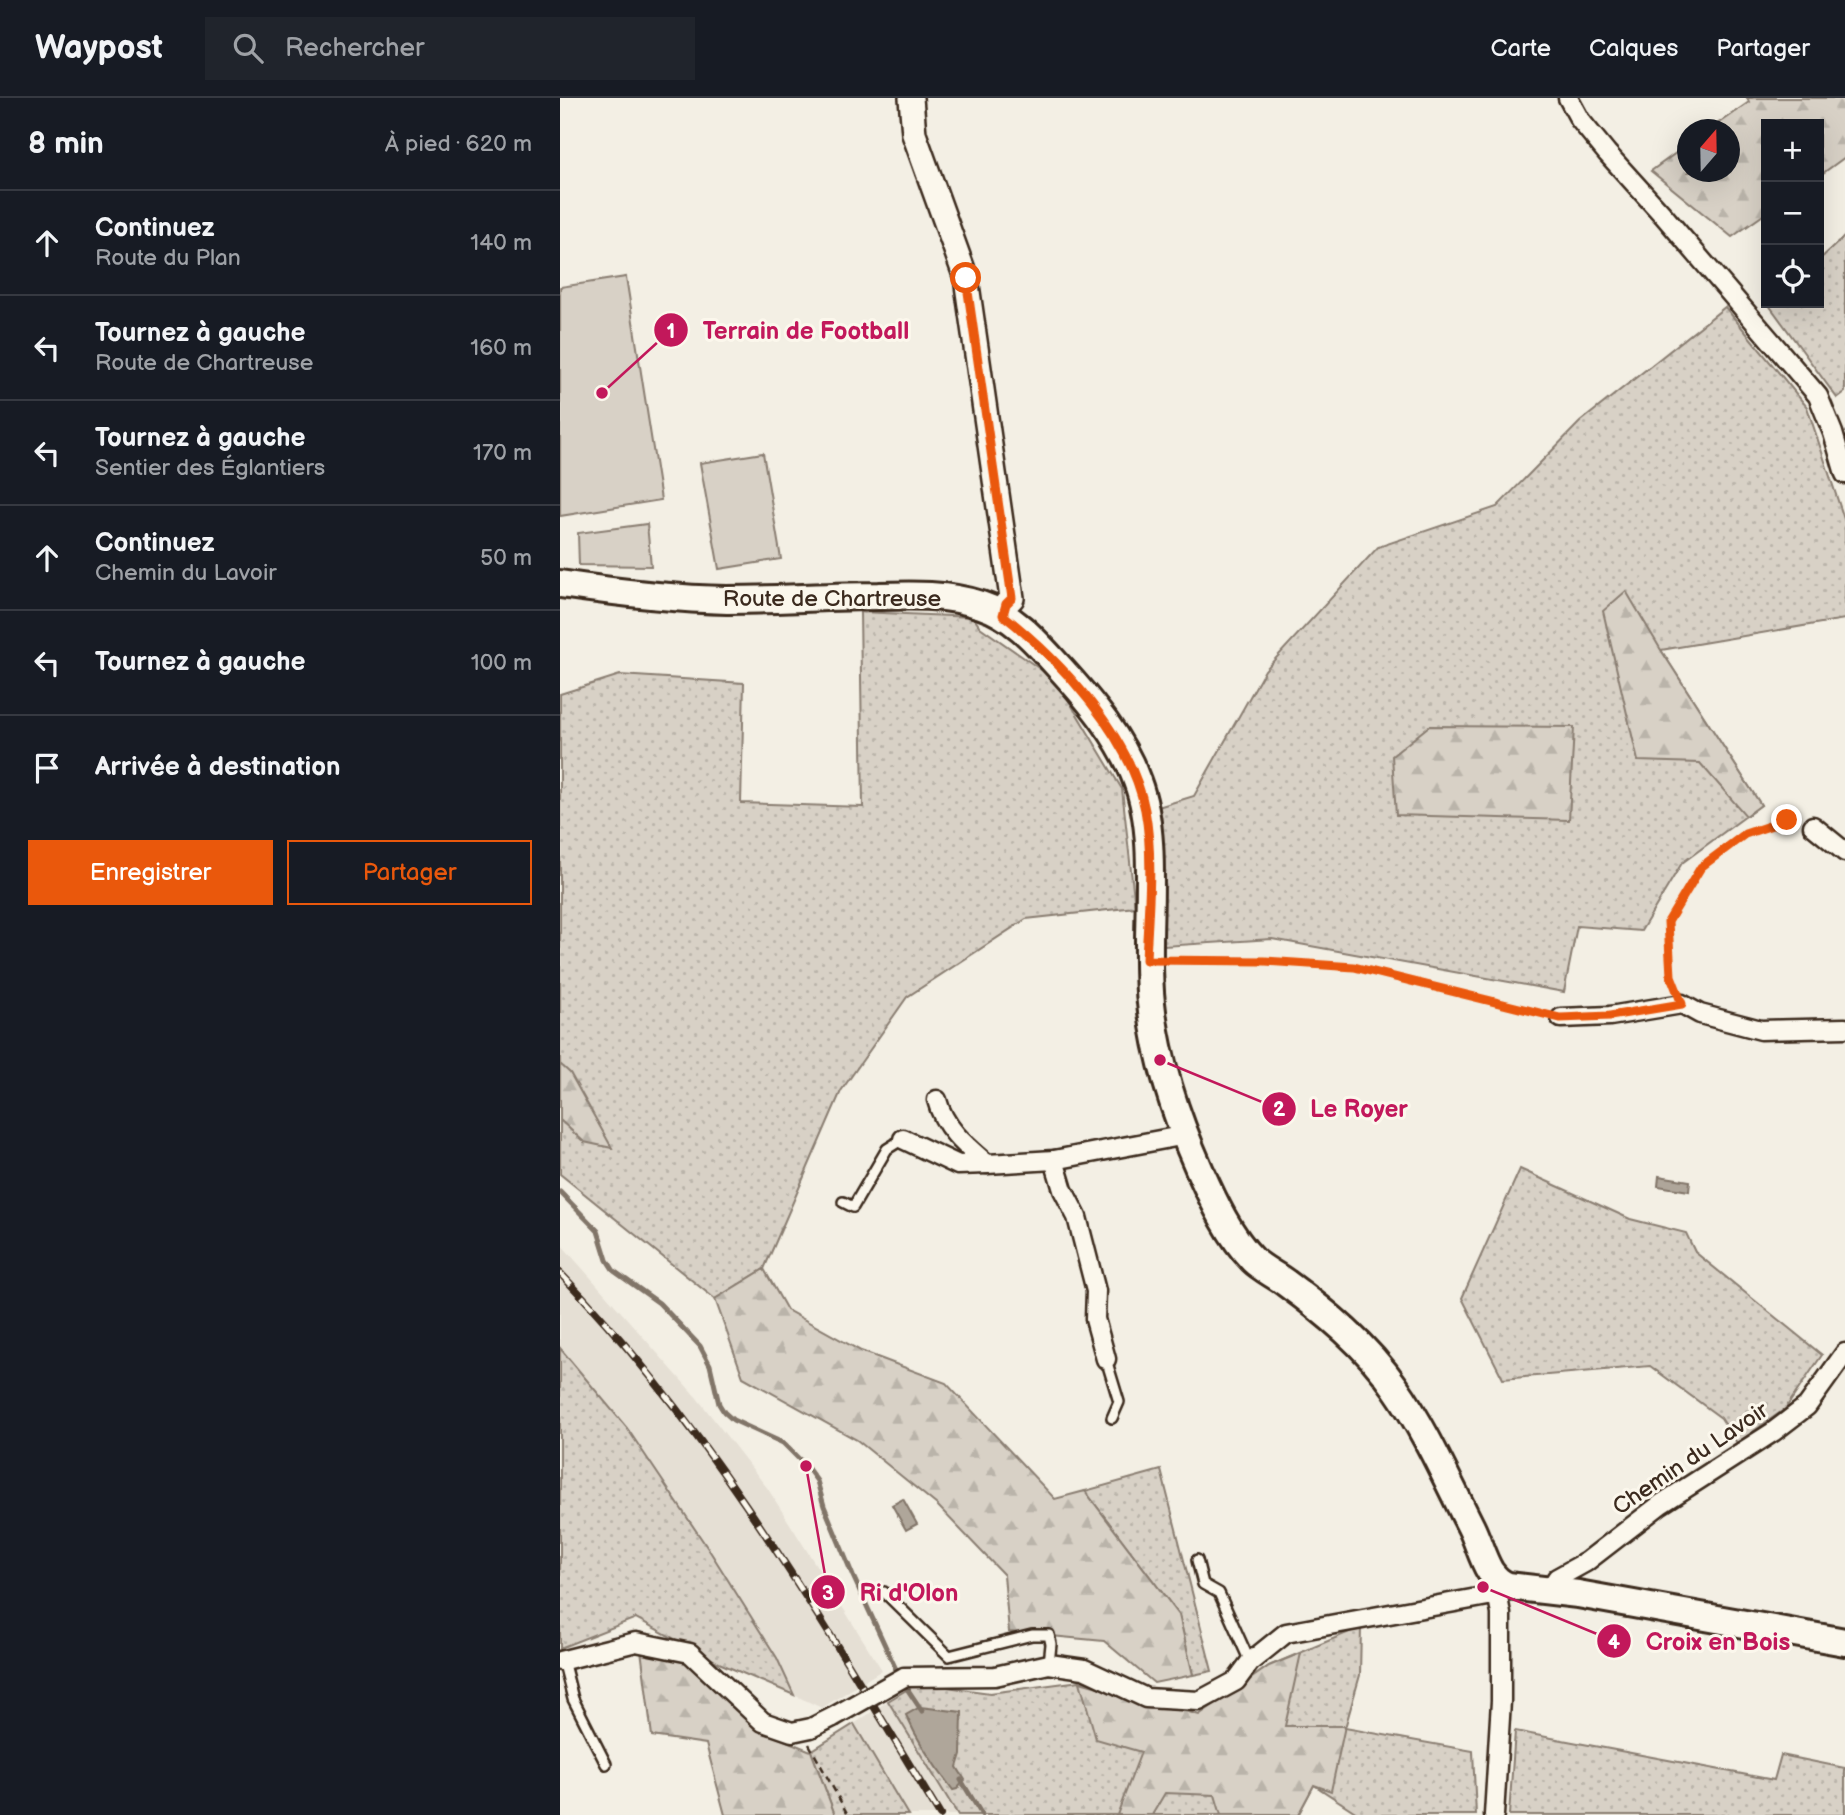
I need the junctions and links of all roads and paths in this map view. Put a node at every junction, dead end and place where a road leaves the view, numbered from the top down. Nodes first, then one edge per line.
1 (911, 98) edge
2 (1568, 98) edge
3 (1845, 474) edge
4 (560, 584) edge
5 (1003, 615) junction
6 (1813, 825) joint
7 (1845, 852) edge
8 (1146, 960) junction
9 (1682, 1004) junction
10 (1560, 1018) joint
11 (1845, 1028) edge
12 (937, 1100) dead end
13 (1186, 1135) junction
14 (903, 1139) joint
15 (1054, 1160) junction
16 (987, 1164) junction
17 (843, 1202) dead end
18 (1845, 1353) edge
19 (1106, 1359) joint
20 (1112, 1418) dead end
21 (1197, 1560) dead end
22 (1499, 1590) junction
23 (1549, 1590) junction
24 (884, 1591) dead end
25 (1845, 1642) edge
26 (561, 1660) edge
27 (1250, 1662) junction
28 (1049, 1664) junction
29 (801, 1730) junction
30 (606, 1764) dead end
31 (848, 1815) edge
32 (1494, 1815) edge

1 - 5 street
2 - 3 street
4 - 5 main road, Route de Chartreuse
5 - 8 main road, Route de Chartreuse
6 - 7 street
6 - 9 path
8 - 10 path
8 - 13 main road, Route de Chartreuse
9 - 10 street
9 - 11 street
12 - 16 street
13 - 15 street
13 - 22 main road, Route de Chartreuse
14 - 16 street
14 - 17 lane
15 - 16 street
15 - 19 street
18 - 23 street, Chemin du Lavoir
19 - 20 lane
21 - 27 lane
22 - 23 main road
22 - 27 street
22 - 32 street
23 - 25 main road
24 - 28 lane
26 - 29 street
26 - 30 lane
27 - 28 street
28 - 29 street, bridge
29 - 31 path

